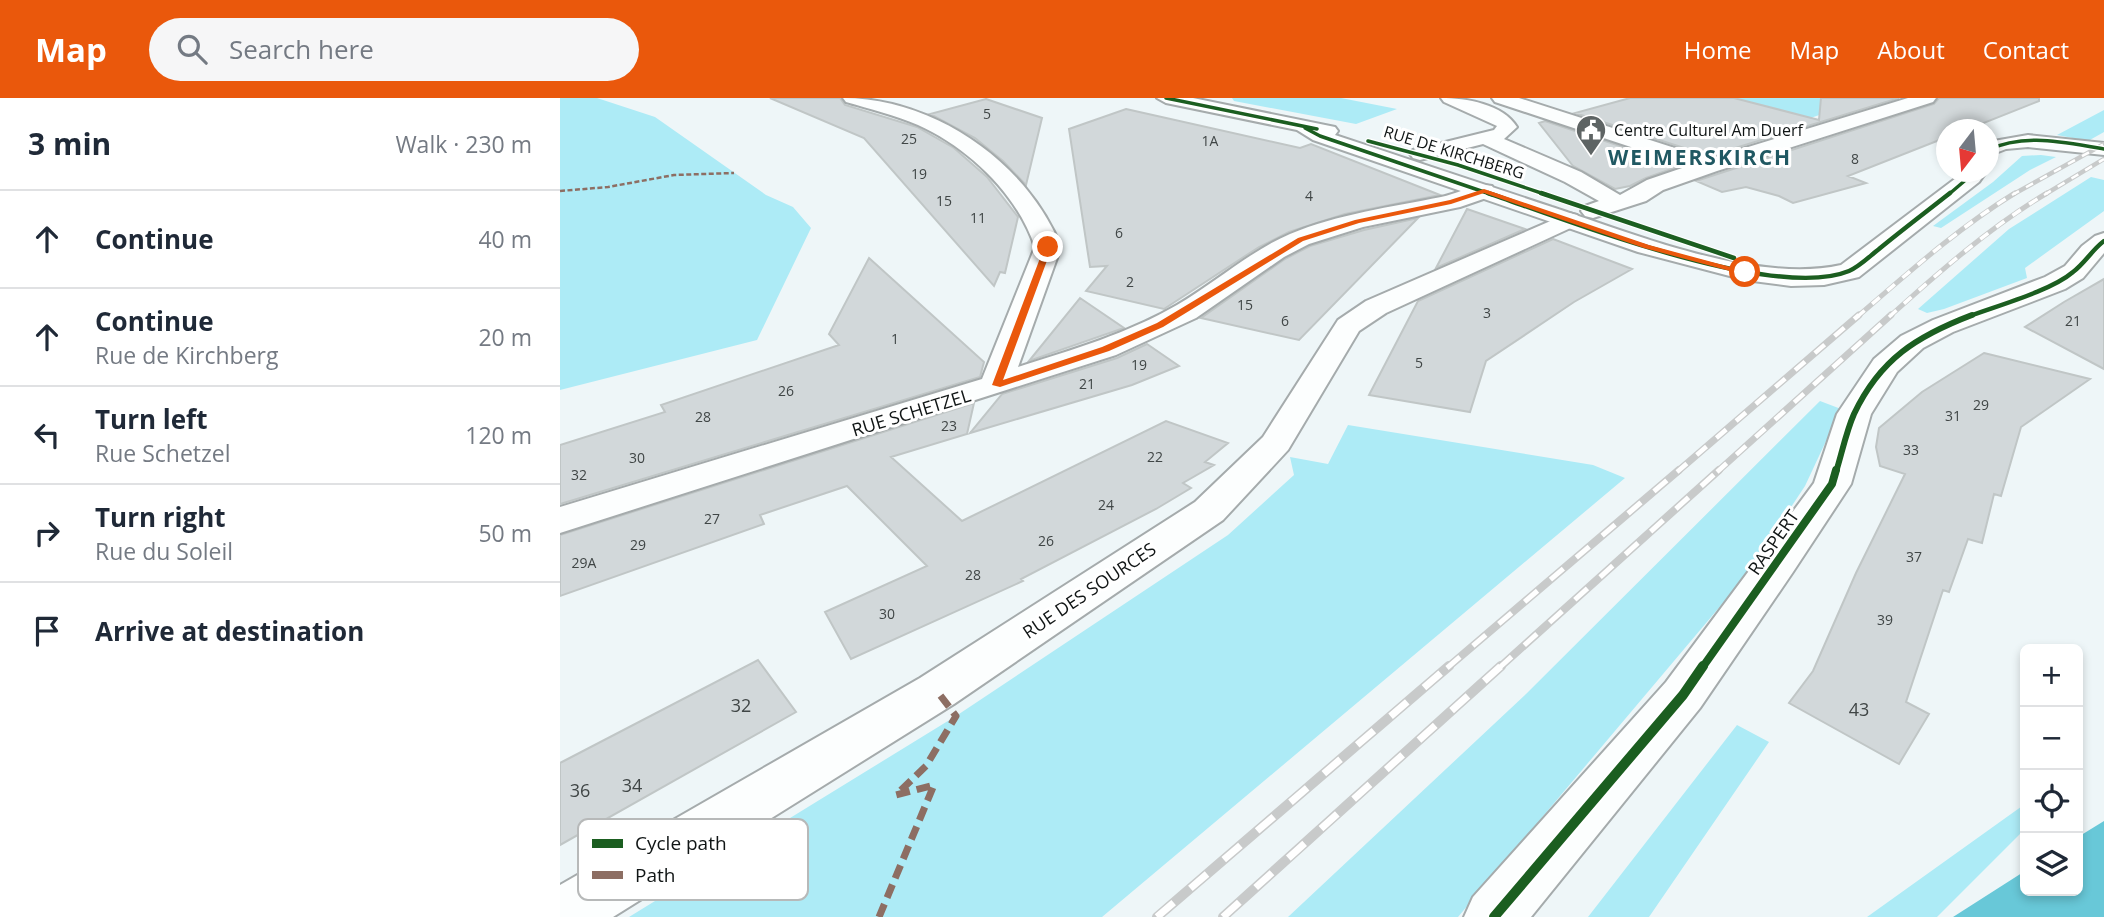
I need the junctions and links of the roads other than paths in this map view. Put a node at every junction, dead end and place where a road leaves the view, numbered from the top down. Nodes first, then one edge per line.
1 (852, 98) edge
2 (1166, 98) edge
3 (1450, 98) edge
4 (1501, 98) edge
5 (1927, 98) edge
6 (1305, 128) junction
7 (1485, 138) junction
8 (1999, 144) edge
9 (2104, 149) edge
10 (1420, 154) junction
11 (1709, 166) junction
12 (1963, 182) edge
13 (1496, 186) junction
14 (1593, 211) junction
15 (2104, 241) edge
16 (996, 385) junction
17 (560, 520) edge
18 (723, 819) edge
19 (588, 900) edge
20 (560, 917) edge
21 (1494, 917) edge

1 - 16 street
2 - 6 street, RUE DE KIRCHBERG
3 - 7 street
4 - 11 street
5 - 11 street, RUE DES SOURCES
6 - 10 street, RUE DE KIRCHBERG
6 - 13 street, RUE DE KIRCHBERG
7 - 10 street
7 - 14 street
8 - 9 street
10 - 13 street, RUE DE KIRCHBERG
11 - 14 street, RUE DES SOURCES
12 - 14 street
13 - 14 street, RUE DE KIRCHBERG
13 - 16 street, RUE SCHETZEL
14 - 18 street, RUE DES SOURCES
15 - 21 street, RASPERT
16 - 17 street, RUE SCHETZEL
19 - 20 street, RUE DES SOURCES

